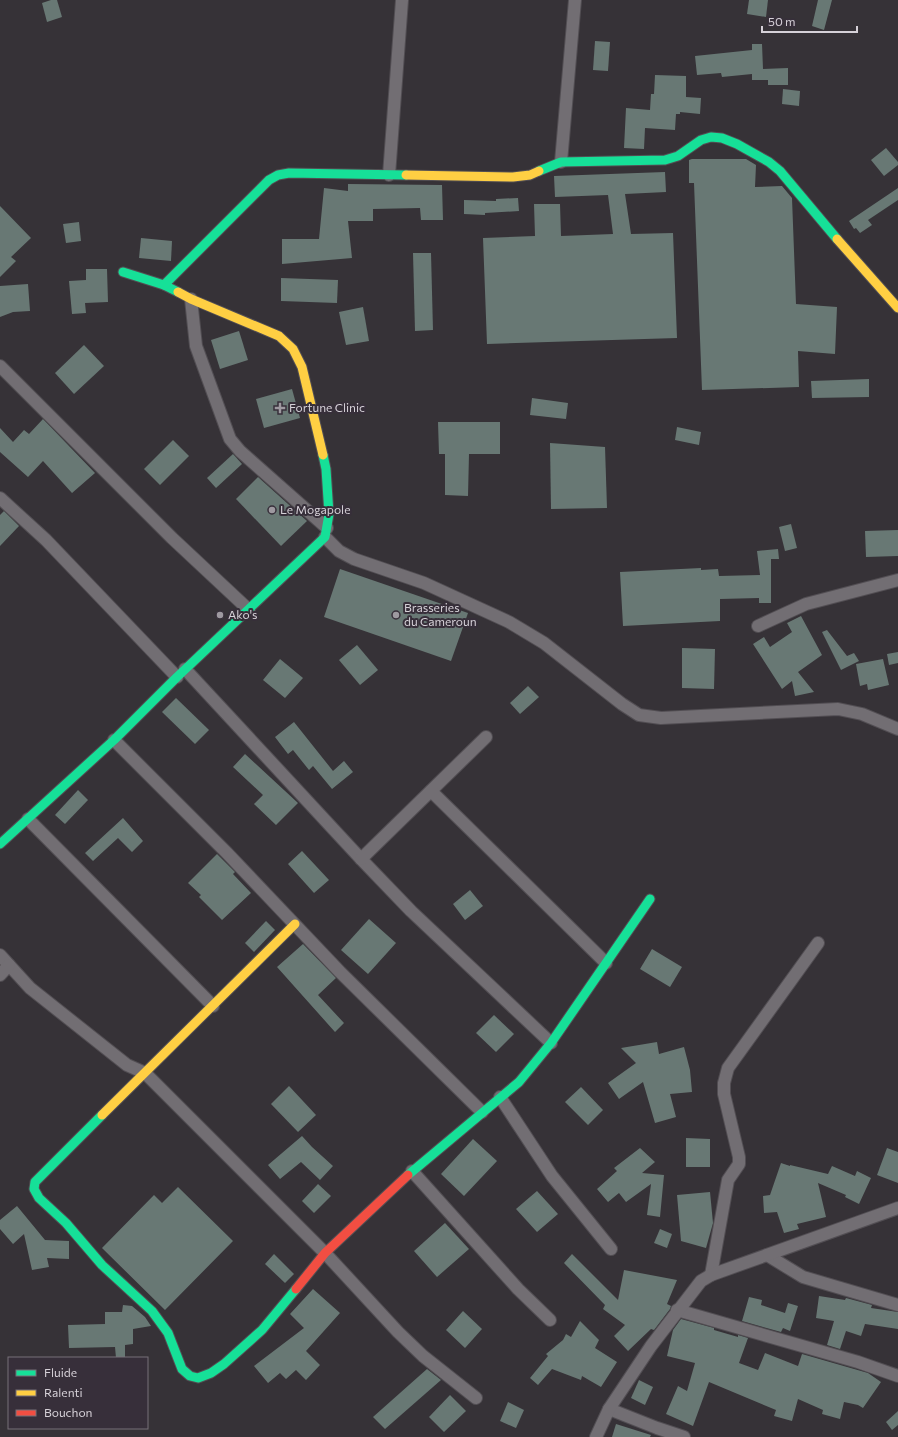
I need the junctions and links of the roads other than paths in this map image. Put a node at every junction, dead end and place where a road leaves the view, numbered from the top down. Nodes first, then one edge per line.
1 (402, 0) edge
2 (575, 0) edge
3 (561, 162) junction
4 (389, 175) junction
5 (123, 272) dead end
6 (164, 285) junction
7 (191, 299) junction
8 (898, 308) edge
9 (0, 366) edge
10 (0, 498) edge
11 (326, 532) junction
12 (898, 580) edge
13 (249, 610) junction
14 (758, 626) dead end
15 (181, 673) junction
16 (898, 729) edge
17 (486, 738) dead end
18 (114, 740) junction
19 (431, 791) junction
20 (28, 819) junction
21 (0, 844) edge
22 (361, 859) junction
23 (650, 899) dead end
24 (295, 924) junction
25 (818, 943) dead end
26 (0, 955) edge
27 (606, 963) junction
28 (9, 965) junction
29 (0, 975) edge
30 (213, 1006) junction
31 (551, 1043) junction
32 (145, 1073) junction
33 (500, 1097) junction
34 (482, 1112) junction
35 (412, 1170) junction
36 (898, 1208) edge
37 (611, 1249) dead end
38 (325, 1253) junction
39 (767, 1255) junction
40 (711, 1275) junction
41 (898, 1305) edge
42 (677, 1310) junction
43 (550, 1320) dead end
44 (898, 1376) edge
45 (476, 1398) dead end
46 (610, 1409) junction
47 (596, 1437) edge
48 (684, 1437) edge

1 - 4 street
2 - 3 street
3 - 4 street
3 - 8 street
4 - 6 street
5 - 6 street
6 - 7 street
7 - 11 street
7 - 11 street
9 - 13 street
10 - 15 street
11 - 13 street
11 - 16 street
12 - 14 street
13 - 15 street
15 - 18 street
15 - 22 street
17 - 19 street
18 - 20 street
18 - 24 street
19 - 22 street
19 - 27 street
20 - 21 street
20 - 30 street
22 - 31 street
23 - 27 street
24 - 30 street
24 - 34 street
25 - 40 street
26 - 28 street
27 - 31 street
28 - 29 street
28 - 32 street
30 - 32 street
31 - 33 street
32 - 38 street
32 - 38 street
33 - 34 street
33 - 37 street
34 - 35 street
35 - 38 street
35 - 43 street
36 - 39 street
38 - 45 street
39 - 40 street
39 - 41 street
40 - 42 street
42 - 44 street
42 - 46 street
46 - 47 street
46 - 48 street

